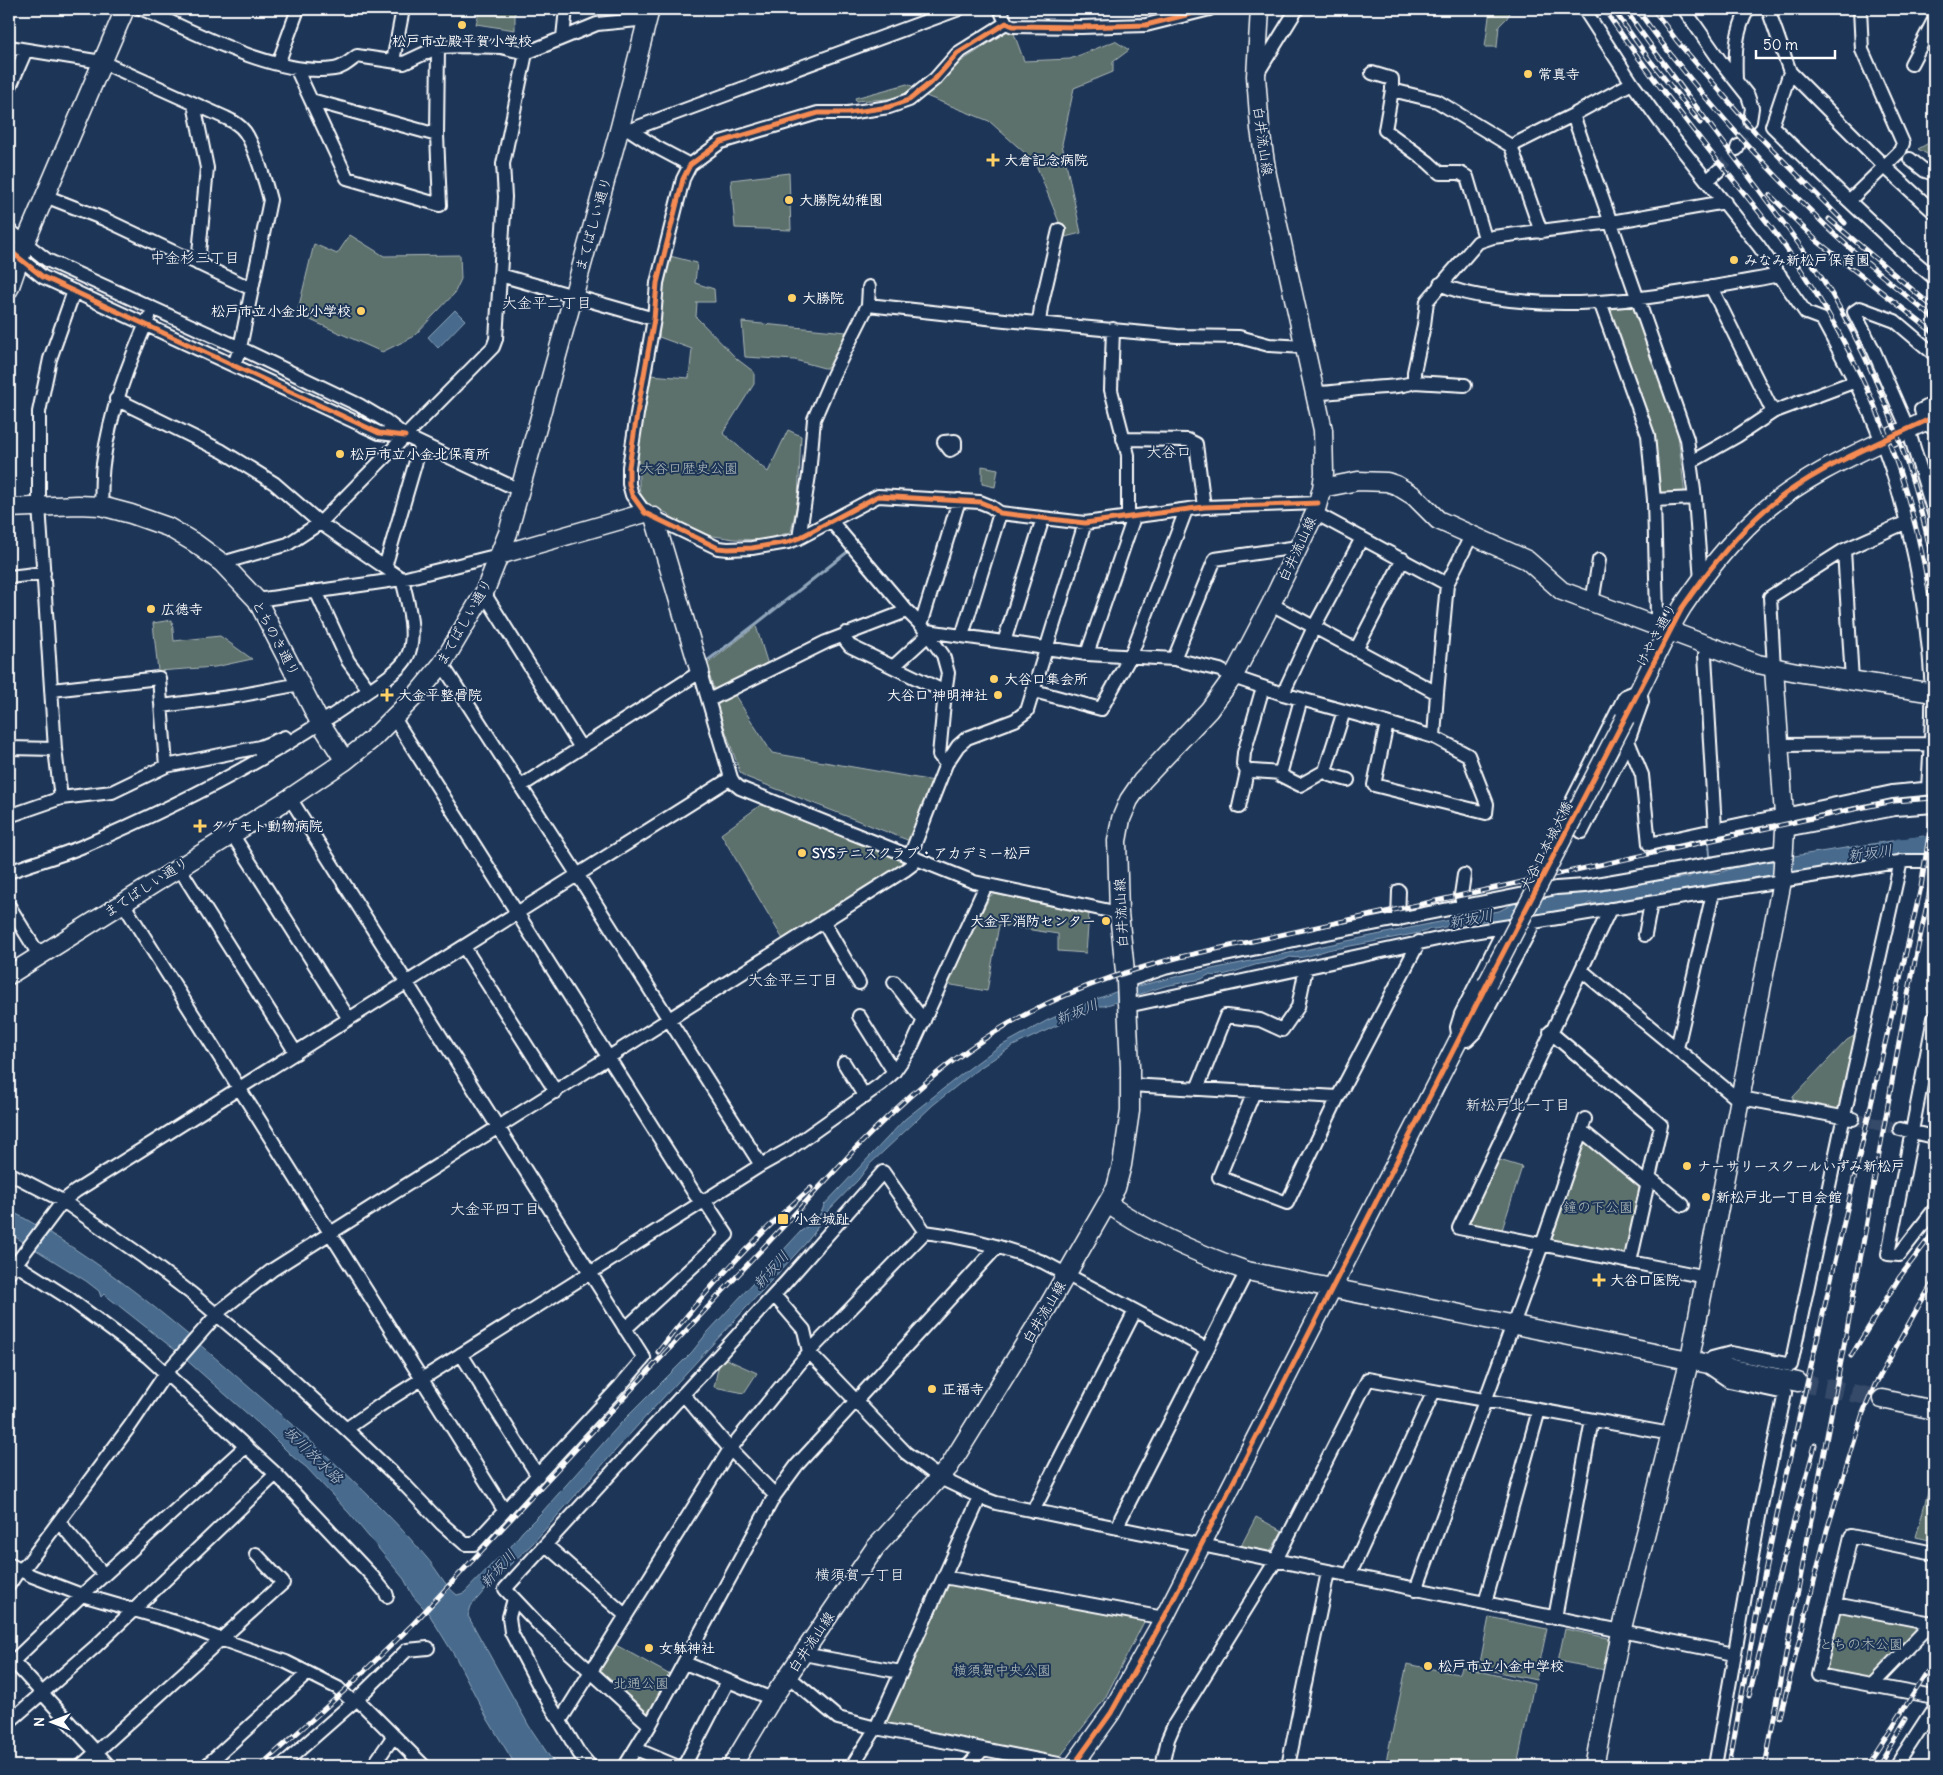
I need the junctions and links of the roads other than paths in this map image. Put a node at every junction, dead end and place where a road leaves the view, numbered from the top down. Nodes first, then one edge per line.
1 (126, 9) edge
2 (142, 9) edge
3 (298, 9) edge
4 (403, 9) edge
5 (566, 9) edge
6 (959, 9) edge
7 (1000, 9) edge
8 (1210, 9) edge
9 (1260, 9) edge
10 (1297, 9) edge
11 (1584, 9) edge
12 (1684, 9) edge
13 (1748, 9) edge
14 (1768, 9) edge
15 (1860, 9) edge
16 (649, 14) edge
17 (1934, 20) edge
18 (1006, 23) junction
19 (563, 37) junction
20 (9, 47) edge
21 (438, 47) junction
22 (26, 50) junction
23 (526, 53) junction
24 (393, 61) junction
25 (102, 62) junction
26 (278, 64) junction
27 (1911, 64) dead end
28 (296, 68) junction
29 (1790, 72) junction
30 (1372, 73) dead end
31 (1256, 76) junction
32 (1736, 80) junction
33 (1632, 83) junction
34 (9, 90) edge
35 (1392, 90) junction
36 (311, 100) junction
37 (194, 104) junction
38 (1573, 115) junction
39 (1750, 121) tunnel mouth
40 (625, 129) junction
41 (437, 135) junction
42 (1511, 146) junction
43 (1910, 158) dead end
44 (690, 165) junction
45 (1884, 166) junction
46 (1719, 170) tunnel mouth
47 (1934, 174) edge
48 (1707, 180) junction
49 (46, 196) junction
50 (1849, 201) junction
51 (1725, 202) junction
52 (1934, 212) edge
53 (1611, 222) junction
54 (9, 230) edge
55 (1059, 230) dead end
56 (1541, 232) junction
57 (1485, 238) junction
58 (18, 251) edge
59 (198, 264) junction
60 (500, 275) junction
61 (1780, 275) junction
62 (1934, 278) edge
63 (1440, 284) junction
64 (869, 287) dead end
65 (1711, 287) junction
66 (9, 289) edge
67 (252, 289) junction
68 (74, 291) junction
69 (573, 296) junction
70 (1639, 300) junction
71 (1600, 302) junction
72 (868, 305) junction
73 (153, 308) junction
74 (654, 319) junction
75 (1039, 323) junction
76 (145, 324) junction
77 (1113, 329) junction
78 (1305, 347) junction
79 (240, 348) junction
80 (1934, 354) edge
81 (234, 365) junction
82 (1856, 381) junction
83 (1414, 382) junction
84 (1465, 385) dead end
85 (1315, 393) junction
86 (116, 400) junction
87 (1934, 403) edge
88 (1773, 412) junction
89 (1925, 424) edge
90 (406, 436) junction
91 (1124, 439) junction
92 (1882, 442) junction
93 (421, 444) junction
94 (1691, 462) junction
95 (519, 490) junction
96 (1695, 498) junction
97 (959, 500) junction
98 (1654, 500) junction
99 (1318, 501) junction
100 (39, 505) junction
101 (101, 506) junction
102 (1204, 507) junction
103 (9, 508) edge
104 (1186, 510) junction
105 (1934, 511) edge
106 (1000, 513) junction
107 (649, 515) junction
108 (1043, 518) junction
109 (1131, 518) junction
110 (831, 521) junction
111 (1907, 522) junction
112 (320, 523) junction
113 (1085, 523) junction
114 (1471, 536) junction
115 (799, 538) junction
116 (1362, 538) junction
117 (1298, 548) junction
118 (1844, 550) junction
119 (499, 556) junction
120 (1403, 560) junction
121 (1599, 560) dead end
122 (222, 563) junction
123 (385, 567) junction
124 (44, 573) junction
125 (9, 577) edge
126 (402, 579) junction
127 (1700, 581) junction
128 (1447, 584) junction
129 (316, 591) junction
130 (484, 593) junction
131 (257, 600) junction
132 (1592, 603) junction
133 (1271, 604) junction
134 (907, 610) junction
135 (1652, 625) junction
136 (1314, 627) junction
137 (925, 630) junction
138 (1669, 632) junction
139 (846, 633) junction
140 (962, 636) junction
141 (1004, 642) junction
142 (1708, 646) junction
143 (1046, 648) junction
144 (1356, 650) junction
145 (1087, 654) junction
146 (1131, 655) junction
147 (1174, 659) junction
148 (442, 664) junction
149 (893, 667) junction
150 (1774, 668) junction
151 (700, 672) junction
152 (1233, 677) junction
153 (1852, 680) junction
154 (300, 684) junction
155 (1263, 687) junction
156 (52, 690) junction
157 (369, 690) junction
158 (1640, 690) junction
159 (1034, 691) junction
160 (945, 692) junction
161 (1437, 693) junction
162 (1933, 693) edge
163 (1284, 694) junction
164 (1301, 699) junction
165 (709, 700) junction
166 (162, 706) junction
167 (1344, 711) junction
168 (394, 718) junction
169 (1625, 718) joint
170 (1387, 723) junction
171 (317, 726) junction
172 (1434, 737) junction
173 (1628, 741) junction
174 (1930, 744) junction
175 (1779, 746) junction
176 (9, 748) edge
177 (581, 748) junction
178 (56, 749) junction
179 (345, 761) junction
180 (946, 764) junction
181 (166, 766) junction
182 (1325, 771) junction
183 (1247, 772) junction
184 (1280, 772) junction
185 (731, 778) junction
186 (1348, 780) dead end
187 (521, 786) junction
188 (1931, 788) edge
189 (61, 798) junction
190 (290, 798) junction
191 (1934, 806) edge
192 (1239, 807) dead end
193 (9, 816) edge
194 (1784, 822) junction
195 (1714, 829) junction
196 (232, 834) junction
197 (1785, 852) junction
198 (913, 857) junction
199 (1901, 861) junction
200 (1934, 861) edge
201 (178, 866) junction
202 (9, 872) edge
203 (577, 874) junction
204 (1464, 875) dead end
205 (1782, 879) junction
206 (986, 885) junction
207 (1399, 892) dead end
208 (1713, 893) junction
209 (123, 903) junction
210 (1651, 903) junction
211 (9, 906) edge
212 (1463, 907) junction
213 (1610, 910) junction
214 (518, 913) junction
215 (1119, 913) junction
216 (1398, 920) junction
217 (823, 921) junction
218 (1534, 922) junction
219 (1505, 927) junction
220 (1645, 935) dead end
221 (1419, 942) junction
222 (464, 946) junction
223 (39, 955) junction
224 (1306, 968) junction
225 (1581, 970) junction
226 (9, 975) edge
227 (894, 982) dead end
228 (1126, 982) junction
229 (407, 983) junction
230 (859, 983) dead end
231 (1127, 1004) junction
232 (859, 1016) dead end
233 (1934, 1018) edge
234 (349, 1019) junction
235 (669, 1020) junction
236 (924, 1021) junction
237 (1550, 1032) junction
238 (1459, 1040) junction
239 (1677, 1048) junction
240 (296, 1053) junction
241 (610, 1058) junction
242 (844, 1063) dead end
243 (894, 1072) junction
244 (1130, 1085) junction
245 (1197, 1089) junction
246 (239, 1090) junction
247 (556, 1092) junction
248 (1254, 1092) junction
249 (865, 1097) junction
250 (1338, 1097) junction
251 (1740, 1099) junction
252 (1848, 1118) junction
253 (498, 1128) junction
254 (1906, 1131) junction
255 (1934, 1137) edge
256 (761, 1165) junction
257 (9, 1173) edge
258 (1649, 1181) junction
259 (63, 1201) junction
260 (703, 1202) junction
261 (1108, 1204) junction
262 (1683, 1205) dead end
263 (1934, 1210) edge
264 (925, 1232) junction
265 (330, 1234) junction
266 (1542, 1245) junction
267 (997, 1247) junction
268 (1630, 1262) junction
269 (11, 1266) edge
270 (1247, 1271) junction
271 (590, 1272) junction
272 (1066, 1274) junction
273 (1706, 1277) junction
274 (1332, 1289) junction
275 (774, 1295) junction
276 (1135, 1311) junction
277 (217, 1315) junction
278 (1513, 1324) junction
279 (626, 1329) junction
280 (1207, 1349) junction
281 (809, 1352) junction
282 (461, 1354) junction
283 (1690, 1358) junction
284 (1711, 1363) junction
285 (166, 1373) junction
286 (422, 1380) junction
287 (1798, 1382) tunnel mouth
288 (1434, 1391) junction
289 (683, 1394) junction
290 (1882, 1399) tunnel mouth
291 (1486, 1400) junction
292 (856, 1402) junction
293 (1539, 1410) junction
294 (1934, 1410) edge
295 (1592, 1420) junction
296 (346, 1429) junction
297 (1671, 1434) junction
298 (246, 1446) junction
299 (730, 1449) junction
300 (276, 1474) junction
301 (538, 1476) junction
302 (940, 1478) junction
303 (776, 1495) junction
304 (980, 1498) junction
305 (504, 1510) junction
306 (1033, 1511) junction
307 (59, 1522) junction
308 (1118, 1528) junction
309 (546, 1544) junction
310 (1201, 1545) junction
311 (1934, 1553) edge
312 (256, 1554) dead end
313 (1275, 1562) junction
314 (15, 1567) edge
315 (1328, 1572) junction
316 (104, 1574) junction
317 (1349, 1576) junction
318 (944, 1577) junction
319 (9, 1585) edge
320 (1416, 1590) junction
321 (82, 1595) junction
322 (387, 1596) dead end
323 (514, 1599) junction
324 (1484, 1603) junction
325 (1835, 1604) junction
326 (132, 1610) junction
327 (625, 1615) junction
328 (1164, 1618) junction
329 (1555, 1618) junction
330 (1933, 1622) edge
331 (1622, 1632) junction
332 (220, 1639) junction
333 (428, 1648) dead end
334 (803, 1654) junction
335 (1734, 1654) junction
336 (10, 1661) edge
337 (685, 1663) junction
338 (590, 1671) junction
339 (901, 1672) junction
340 (308, 1673) junction
341 (788, 1676) junction
342 (728, 1681) junction
343 (1871, 1686) junction
344 (40, 1694) junction
345 (1934, 1697) edge
346 (772, 1699) junction
347 (355, 1701) junction
348 (1934, 1704) edge
349 (560, 1721) junction
350 (9, 1722) edge
351 (650, 1725) junction
352 (876, 1728) junction
353 (393, 1737) junction
354 (636, 1749) junction
355 (983, 1749) junction
356 (96, 1752) junction
357 (81, 1766) edge
358 (109, 1766) edge
359 (206, 1766) edge
360 (281, 1766) edge
361 (373, 1766) edge
362 (424, 1766) edge
363 (590, 1766) edge
364 (626, 1766) edge
365 (676, 1766) edge
366 (684, 1766) edge
367 (732, 1766) edge
368 (852, 1766) edge
369 (968, 1766) edge
370 (1069, 1766) edge
371 (1073, 1766) edge
372 (1162, 1766) edge
373 (1288, 1766) edge
374 (1594, 1766) edge
375 (1715, 1766) edge
376 (1896, 1766) edge

1 - 25 street
2 - 26 street
3 - 26 street
4 - 24 street
5 - 19 street
6 - 40 street
7 - 18 street
8 - 18 street
9 - 31 street, 白井流山線
10 - 31 street
11 - 33 street
12 - 32 street
13 - 32 street
14 - 29 street
15 - 45 street
16 - 19 street
16 - 40 street, まてばしい通り
17 - 27 street
18 - 44 street
19 - 23 street
20 - 22 street
21 - 23 street
21 - 24 street
21 - 41 street
22 - 25 street
22 - 34 street
23 - 60 street
24 - 28 street
25 - 37 street
25 - 49 street
26 - 28 street
28 - 36 street
29 - 45 street
29 - 50 street
30 - 35 street
31 - 78 street, 白井流山線
32 - 39 street
33 - 38 street
33 - 48 street
35 - 42 street
35 - 57 street
36 - 41 street
36 - 41 street
37 - 59 street
37 - 67 street
38 - 42 street
38 - 53 street
40 - 44 street
40 - 69 street, まてばしい通り
42 - 56 street
43 - 47 street
44 - 74 street
45 - 50 street
45 - 52 street
46 - 48 street
48 - 51 street
49 - 58 street
49 - 59 street
50 - 62 street
51 - 53 street
51 - 61 street
53 - 56 street
53 - 70 street
54 - 58 street
55 - 75 street
56 - 57 street
57 - 63 street
58 - 66 street
58 - 68 street
58 - 73 street
59 - 67 street
60 - 69 street
60 - 90 street
61 - 65 street
61 - 82 street
63 - 71 street
63 - 83 street
64 - 72 street
65 - 70 street
65 - 88 street
67 - 79 street
68 - 76 street
68 - 100 street
69 - 74 street
69 - 95 street, まてばしい通り
70 - 71 street
70 - 94 street
71 - 98 street
72 - 75 street
72 - 115 street
73 - 76 street
73 - 79 street
74 - 107 street
75 - 77 street
76 - 81 street
76 - 86 street
77 - 78 street
77 - 91 street
78 - 85 street, 白井流山線
79 - 81 street
79 - 90 street
80 - 89 street
81 - 90 street
82 - 88 street
82 - 92 street
83 - 84 street
83 - 85 street
85 - 99 street, 白井流山線
86 - 101 street
86 - 112 street
87 - 89 street
88 - 94 street
89 - 92 street, けやき通り
89 - 105 street
90 - 93 street
90 - 112 street
91 - 102 street
91 - 109 street
92 - 111 street
92 - 127 street, けやき通り
93 - 95 street
93 - 123 street
94 - 96 street
95 - 119 street, まてばしい通り
96 - 98 street
96 - 127 street
97 - 106 street
97 - 110 street
97 - 137 street
98 - 135 street
99 - 102 street
99 - 114 street
99 - 116 street
99 - 117 street, 白井流山線
100 - 101 street, とちのき通り
100 - 103 street, とちのき通り
100 - 124 street
101 - 122 street, とちのき通り
102 - 104 street
104 - 109 street
104 - 146 street
106 - 108 street
106 - 140 street
107 - 115 street
107 - 119 street
107 - 151 street
108 - 113 street
108 - 141 street
109 - 113 street
109 - 145 street
110 - 115 street
110 - 134 street
111 - 118 street
111 - 162 street
112 - 122 street
112 - 123 street
113 - 143 street
114 - 128 street
114 - 132 street
116 - 120 street
116 - 136 street
117 - 133 street, 白井流山線
117 - 147 street
118 - 150 street
118 - 153 street
119 - 126 street
119 - 130 street, まてばしい通り
120 - 128 street
120 - 144 street
121 - 132 street
122 - 131 street, とちのき通り
123 - 126 street
124 - 125 street
124 - 156 street
126 - 129 street
126 - 157 street
127 - 138 street, けやき通り
128 - 161 street
129 - 131 street
129 - 157 street
130 - 148 street, まてばしい通り
130 - 177 street
131 - 154 street, とちのき通り
132 - 135 street
133 - 136 street
133 - 152 street, 白井流山線
134 - 137 street
134 - 139 street
135 - 138 street
136 - 144 street
136 - 163 street
137 - 140 street
137 - 149 street
137 - 160 street
138 - 142 street
138 - 158 street, けやき通り
139 - 149 street
139 - 165 street
140 - 141 street
141 - 143 street
142 - 150 street
142 - 195 street
143 - 145 street
143 - 159 street
144 - 161 street
145 - 146 street
146 - 147 street
146 - 159 street
147 - 152 street
148 - 168 street, まてばしい通り
148 - 187 street
149 - 160 street
150 - 153 street
150 - 175 street
151 - 165 street
151 - 177 street
152 - 155 street
152 - 215 street, 白井流山線
153 - 162 street
154 - 166 street
154 - 171 street, とちのき通り
155 - 163 street
155 - 183 street
156 - 166 street
156 - 178 street
157 - 171 street
158 - 169 street, けやき通り
158 - 173 street
158 - 173 street
159 - 180 street
160 - 180 street
161 - 172 street
162 - 174 street
163 - 164 street
164 - 167 street
164 - 184 street
165 - 185 street
166 - 181 street
167 - 170 street
167 - 182 street
168 - 179 street, まてばしい通り
168 - 214 street
169 - 238 street, 大谷口本城大橋, bridge
170 - 172 street
170 - 172 street
171 - 179 street, とちのき通り
171 - 181 street
171 - 202 street
173 - 195 street
174 - 175 street
174 - 188 street
175 - 194 street
176 - 178 street
177 - 187 street
178 - 189 street
179 - 190 street, まてばしい通り
180 - 198 street
181 - 189 street
182 - 184 street
182 - 186 street
183 - 184 street
183 - 192 street
185 - 198 street
185 - 203 street
187 - 203 street
188 - 194 street
189 - 193 street
190 - 196 street, まてばしい通り
190 - 229 street
191 - 194 street
194 - 195 street
194 - 197 street
196 - 201 street, まてばしい通り
196 - 234 street
197 - 205 street
197 - 212 street
198 - 206 street
198 - 217 street
199 - 200 street
199 - 205 street
199 - 252 street
201 - 209 street, まてばしい通り
201 - 240 street
203 - 214 street
203 - 235 street
204 - 212 street
205 - 208 street
205 - 251 street
206 - 215 street
206 - 236 street
207 - 216 street
208 - 210 street
208 - 239 street
209 - 223 street, まてばしい通り
209 - 246 street
210 - 213 street
210 - 220 street
211 - 223 street
212 - 216 street
213 - 218 street
213 - 225 street
214 - 222 street
214 - 241 street
215 - 228 street, 白井流山線
216 - 228 street
217 - 230 street
217 - 235 street
218 - 219 street
218 - 238 street
219 - 221 street
219 - 238 street
221 - 224 street
221 - 250 street
222 - 229 street
222 - 247 street
223 - 226 street, まてばしい通り
224 - 231 street
224 - 245 street
225 - 237 street
225 - 239 street
227 - 236 street
228 - 231 street, 白井流山線
229 - 234 street
229 - 253 street
231 - 244 street, 白井流山線
232 - 243 street
233 - 254 street
234 - 240 street
235 - 241 street
235 - 256 street
236 - 243 street
237 - 258 street
237 - 266 street
238 - 274 street, 大谷口本城大橋
239 - 251 street
240 - 246 street
241 - 247 street
241 - 260 street
242 - 249 street
243 - 249 street
244 - 245 street
244 - 261 street, 白井流山線
245 - 248 street
246 - 259 street
246 - 265 street
247 - 253 street
248 - 250 street
248 - 250 street
249 - 256 street
251 - 252 street
251 - 273 street
252 - 284 street
253 - 265 street
253 - 271 street
254 - 255 street
254 - 263 street
256 - 260 street
257 - 259 street
258 - 262 street
258 - 266 street
258 - 268 street
259 - 269 street
259 - 277 street
260 - 271 street
260 - 279 street
261 - 270 street
261 - 272 street, 白井流山線
264 - 267 street
264 - 275 street
264 - 281 street
265 - 277 street
265 - 286 street
266 - 268 street
266 - 278 street
267 - 272 street
267 - 292 street
268 - 273 street
269 - 285 street
270 - 274 street
270 - 280 street
271 - 279 street
271 - 282 street
272 - 276 street
272 - 302 street, 白井流山線
273 - 283 street
274 - 278 street
274 - 310 street, 大谷口本城大橋
275 - 281 street
275 - 289 street
276 - 280 street
276 - 306 street
277 - 285 street
277 - 296 street
278 - 283 street
278 - 291 street
279 - 301 street
280 - 308 street
281 - 292 street
281 - 299 street
282 - 286 street
282 - 301 street
283 - 284 street
283 - 297 street
284 - 287 street
284 - 335 street
285 - 298 street
285 - 307 street
286 - 296 street
286 - 305 street
288 - 291 street
288 - 313 street
288 - 317 street
289 - 299 street
289 - 309 street
290 - 294 street
291 - 293 street
291 - 320 street
292 - 302 street
292 - 303 street
293 - 295 street
293 - 324 street
295 - 297 street
295 - 329 street
296 - 305 street
297 - 331 street
298 - 300 street
298 - 316 street
299 - 303 street
299 - 327 street
300 - 322 street
300 - 326 street
301 - 305 street
302 - 304 street
302 - 334 street, 白井流山線
303 - 337 street
304 - 306 street
304 - 318 street
306 - 308 street
307 - 314 street
307 - 316 street
308 - 310 street
309 - 323 street
309 - 327 street
310 - 313 street
310 - 328 street, 大谷口本城大橋
311 - 325 street
312 - 332 street
313 - 315 street
313 - 372 street
314 - 319 street
314 - 321 street
315 - 317 street
315 - 373 street
316 - 321 street
317 - 320 street
318 - 328 street
318 - 339 street
320 - 324 street
321 - 326 street
321 - 336 street
323 - 338 street
323 - 349 street
324 - 329 street
325 - 330 street
325 - 343 street
326 - 332 street
326 - 344 street
327 - 338 street
328 - 371 street, 大谷口本城大橋
329 - 331 street
330 - 343 street
331 - 335 street
331 - 374 street
332 - 340 street
332 - 356 street
333 - 347 street
334 - 339 street
334 - 341 street, 白井流山線
335 - 375 street
336 - 344 street
337 - 342 street
337 - 351 street
338 - 349 street
338 - 351 street
339 - 352 street
340 - 347 street
340 - 359 street
341 - 346 street, 白井流山線
341 - 352 street
342 - 346 street
342 - 366 street
343 - 345 street
344 - 350 street
344 - 356 street
346 - 367 street, 白井流山線
347 - 353 street
347 - 360 street
348 - 376 street
349 - 363 street
351 - 354 street
352 - 355 street
352 - 368 street
353 - 361 street
353 - 362 street
354 - 364 street
354 - 365 street
355 - 369 street
355 - 370 street
356 - 357 street
356 - 358 street

